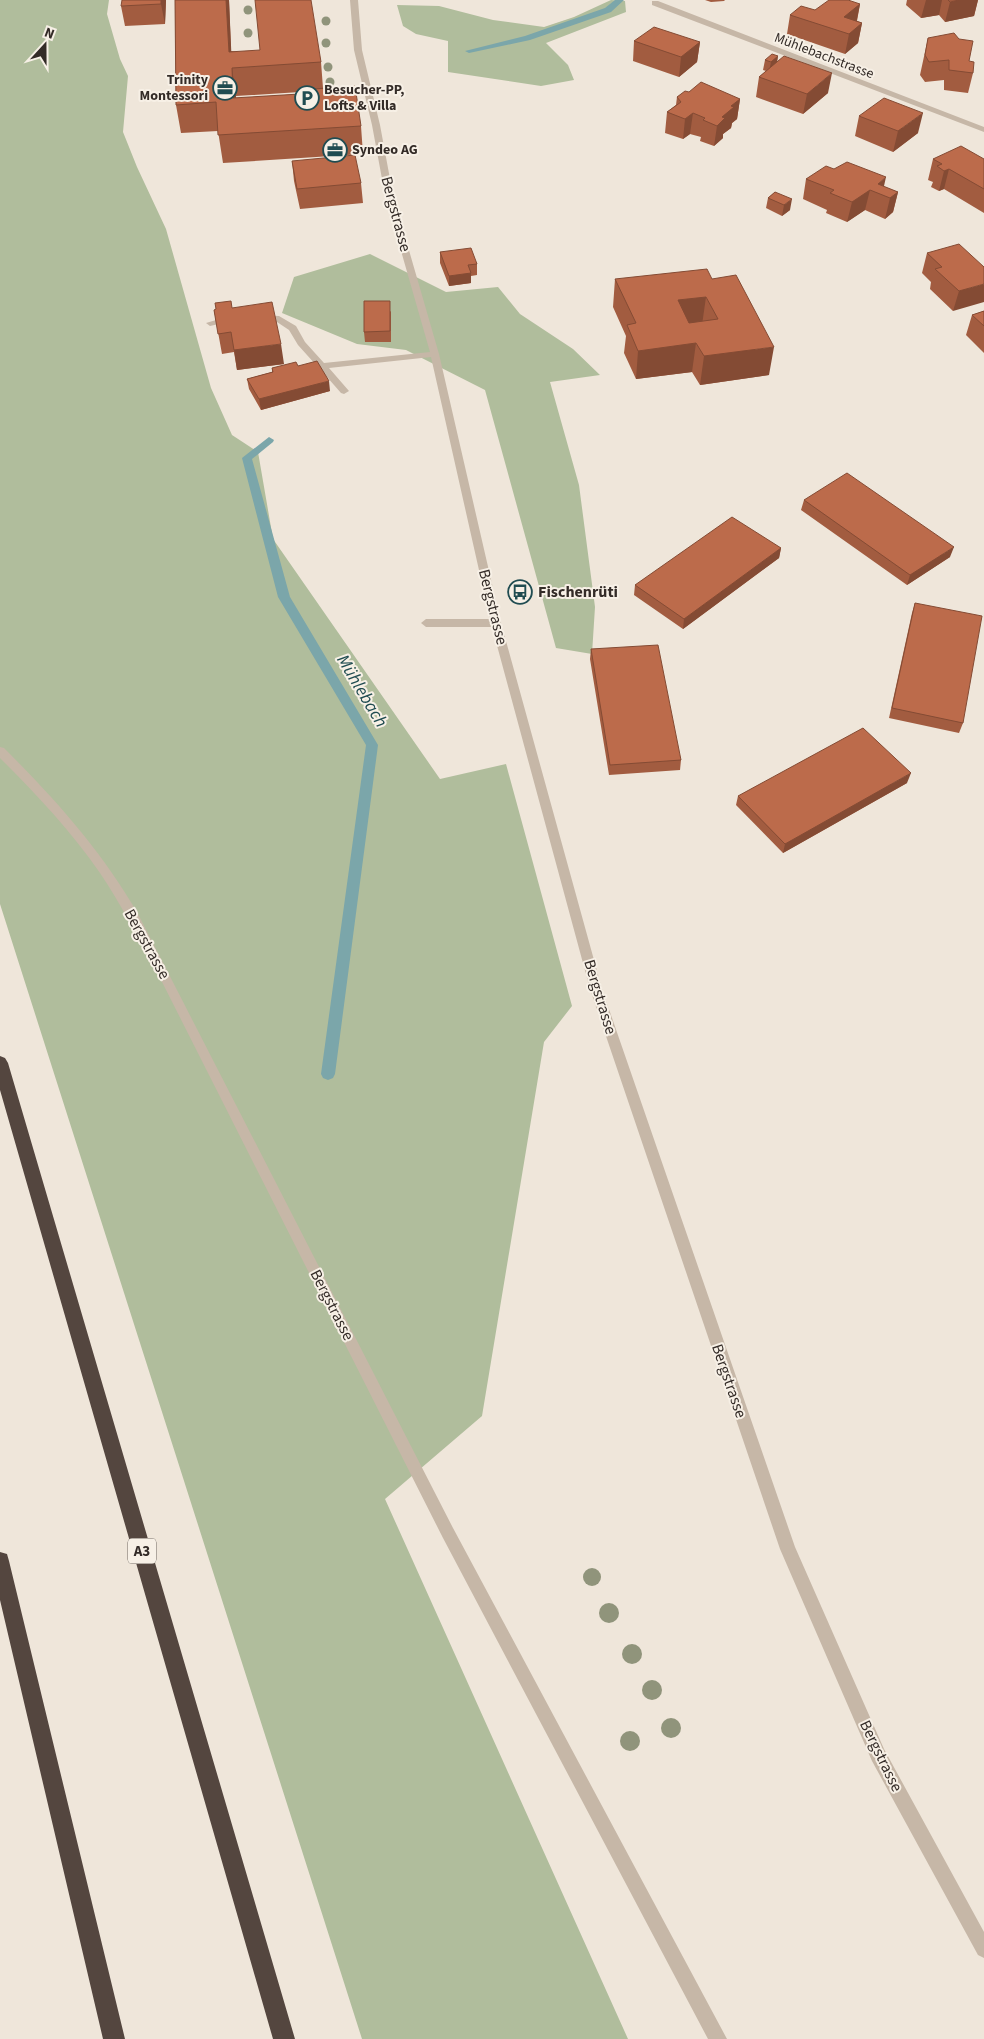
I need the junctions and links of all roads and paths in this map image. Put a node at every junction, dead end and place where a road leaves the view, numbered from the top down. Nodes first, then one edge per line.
1 (354, 0) edge
2 (655, 3) dead end
3 (984, 130) edge
4 (210, 323) dead end
5 (435, 354) junction
6 (322, 366) junction
7 (306, 370) edge
8 (344, 391) dead end
9 (426, 623) dead end
10 (496, 623) junction
11 (0, 751) edge
12 (0, 1063) edge
13 (0, 1561) edge
14 (984, 1949) edge
15 (114, 2039) edge
16 (284, 2039) edge
17 (718, 2039) edge

1 - 5 street, Bergstrasse
2 - 3 street, Mühlebachstrasse
4 - 6 street
5 - 6 street
5 - 10 street, Bergstrasse
6 - 7 street
6 - 8 street
9 - 10 street
10 - 14 street, Bergstrasse
11 - 17 street, Bergstrasse
12 - 16 highway, A3
13 - 15 highway

